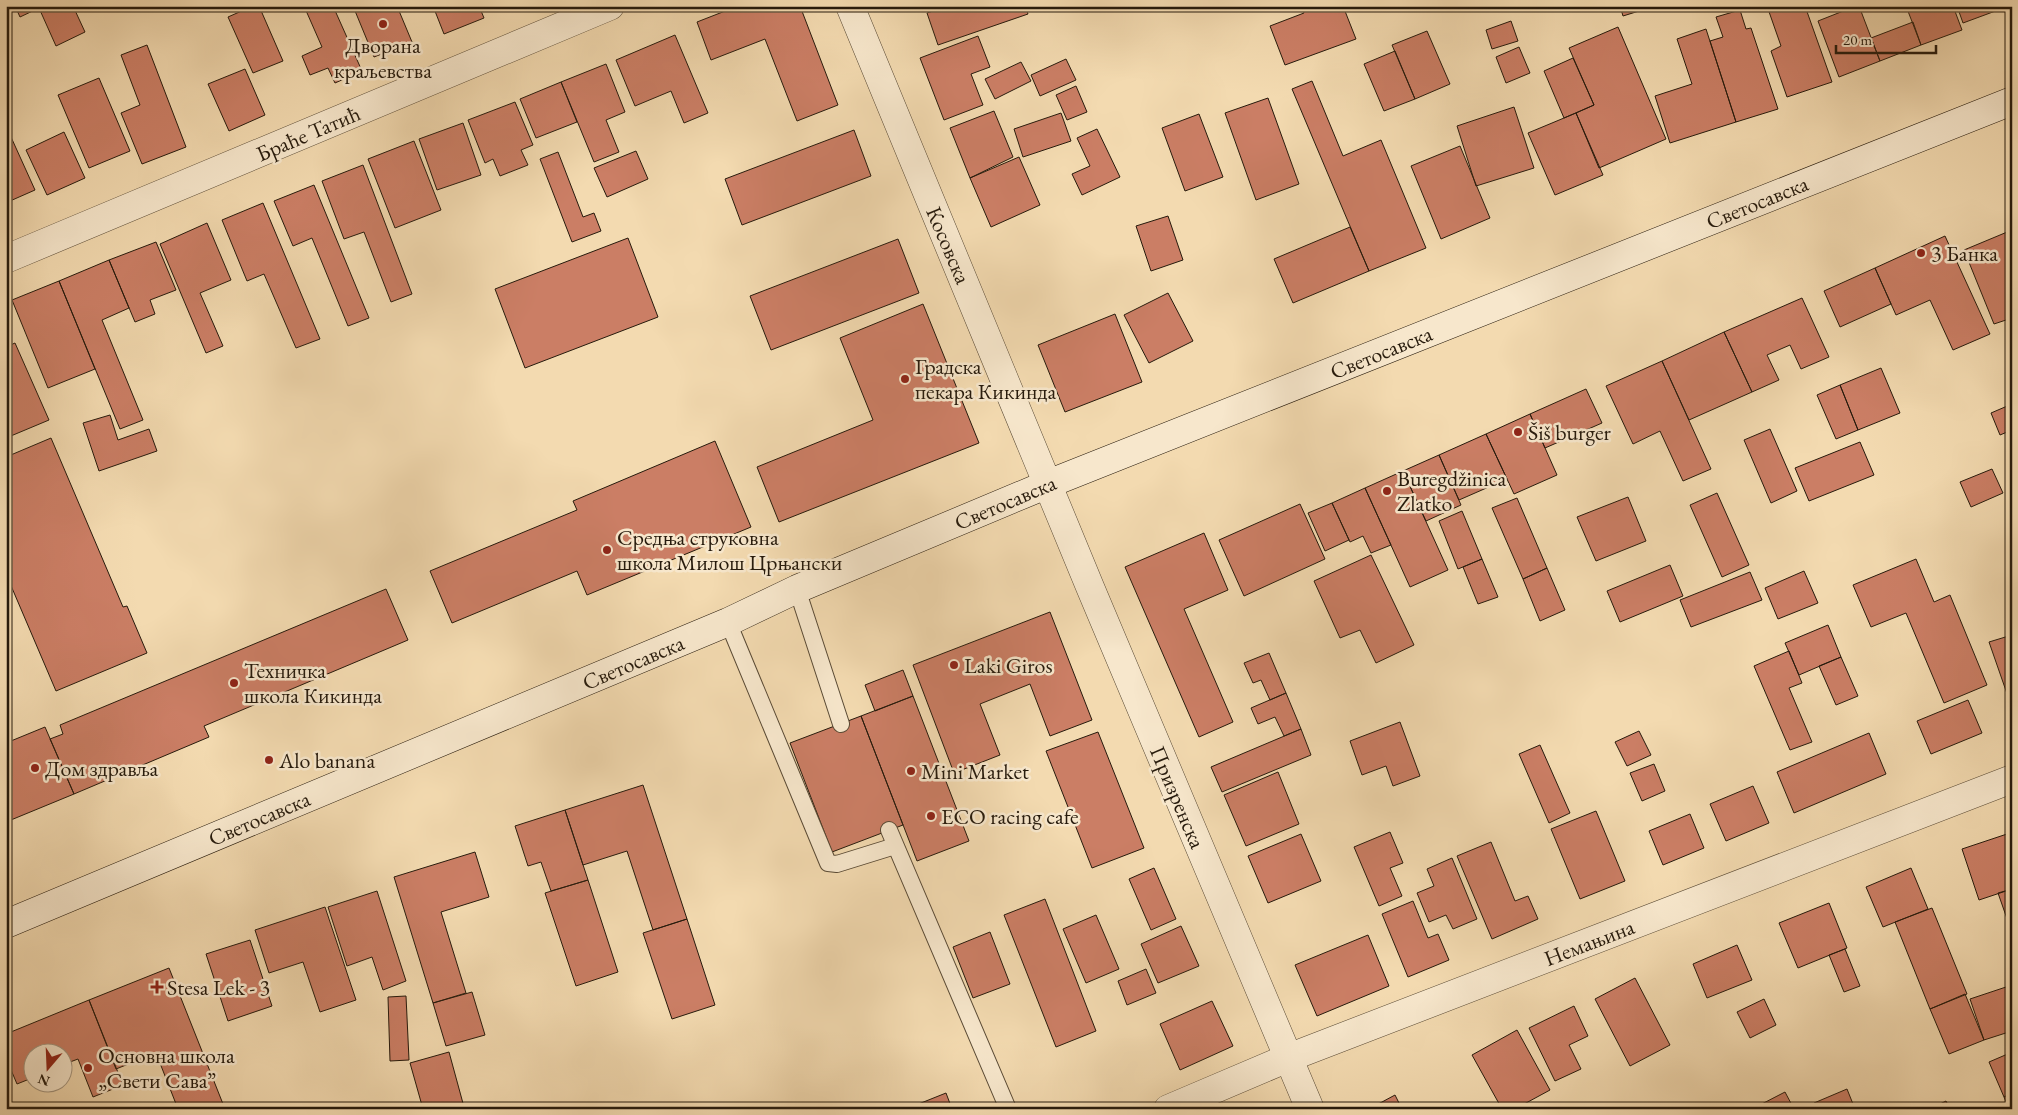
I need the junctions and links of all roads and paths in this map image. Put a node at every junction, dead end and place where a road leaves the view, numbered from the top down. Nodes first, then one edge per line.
1 (610, 6) edge
2 (850, 6) edge
3 (2012, 101) edge
4 (6, 259) edge
5 (1048, 484) junction
6 (797, 589) junction
7 (728, 622) junction
8 (841, 724) dead end
9 (2012, 779) edge
10 (889, 830) dead end
11 (896, 846) junction
12 (6, 924) edge
13 (1288, 1058) junction
14 (1008, 1109) edge
15 (1168, 1109) edge
16 (1310, 1109) edge

1 - 4 street, Браће Татић
2 - 5 street, Косовска
3 - 5 street, Светосавска
5 - 6 street, Светосавска
5 - 13 street, Призренска
6 - 7 street, Светосавска
6 - 8 lane
7 - 11 lane
7 - 12 street, Светосавска
9 - 13 street, Немањина
10 - 11 lane
11 - 14 lane
13 - 15 street, Немањина
13 - 16 street, Призренска

